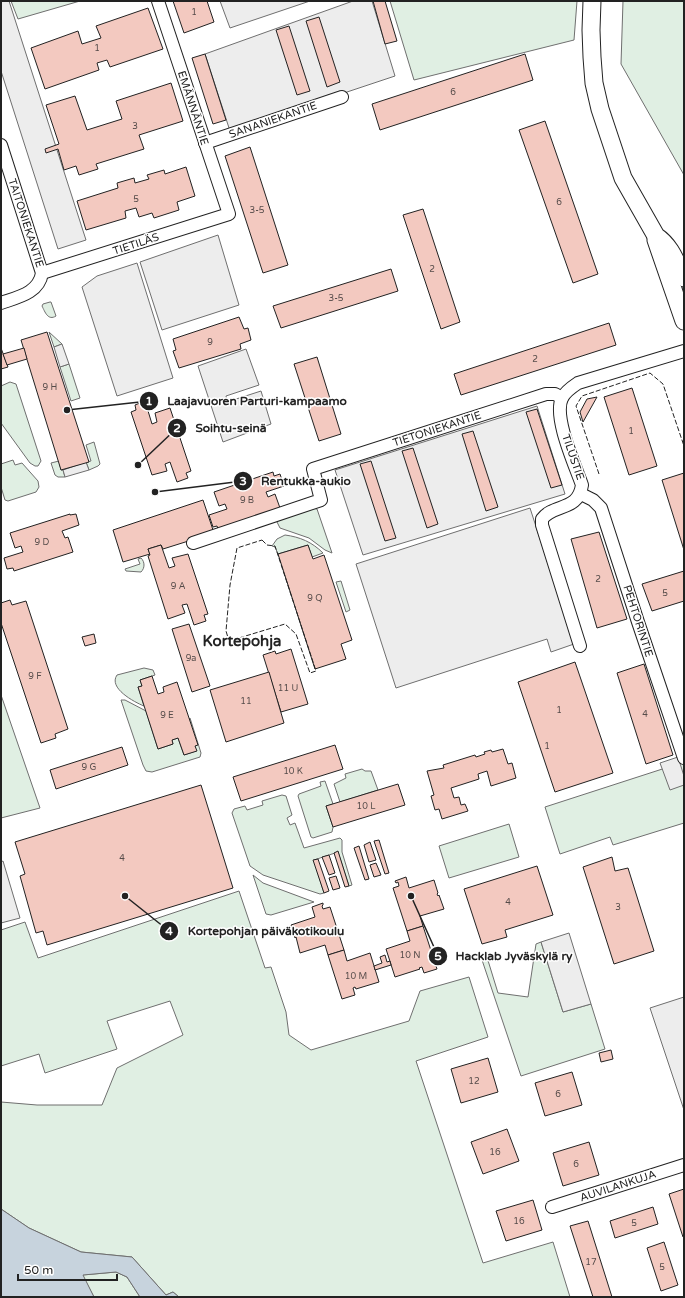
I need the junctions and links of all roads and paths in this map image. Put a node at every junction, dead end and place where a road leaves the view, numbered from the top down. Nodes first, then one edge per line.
1 (158, 1) edge
2 (592, 1) edge
3 (342, 97) dead end
4 (205, 143) junction
5 (1, 145) edge
6 (229, 214) joint
7 (656, 236) junction
8 (42, 273) junction
9 (684, 278) edge
10 (1, 303) edge
11 (684, 321) edge
12 (684, 350) edge
13 (562, 398) junction
14 (581, 494) junction
15 (193, 543) dead end
16 (580, 646) dead end
17 (684, 758) edge
18 (684, 1165) edge
19 (552, 1208) dead end

1 - 4 street, EMÄNNÄNTIE
2 - 7 main road
3 - 4 street, SANANIEKANTIE
4 - 6 street, EMÄNNÄNTIE
5 - 8 street, TAITONIEKANTIE
6 - 8 street, TIETILÄS
7 - 9 main road
7 - 11 main road
8 - 10 street, TAITONIEKANTIE
12 - 13 street
13 - 14 street, TILUSTIE
13 - 15 street, TIETONIEKANTIE
14 - 16 street, TILUSTIE
14 - 17 street, PEHTORINTIE
18 - 19 street, AUVILANKUJA

